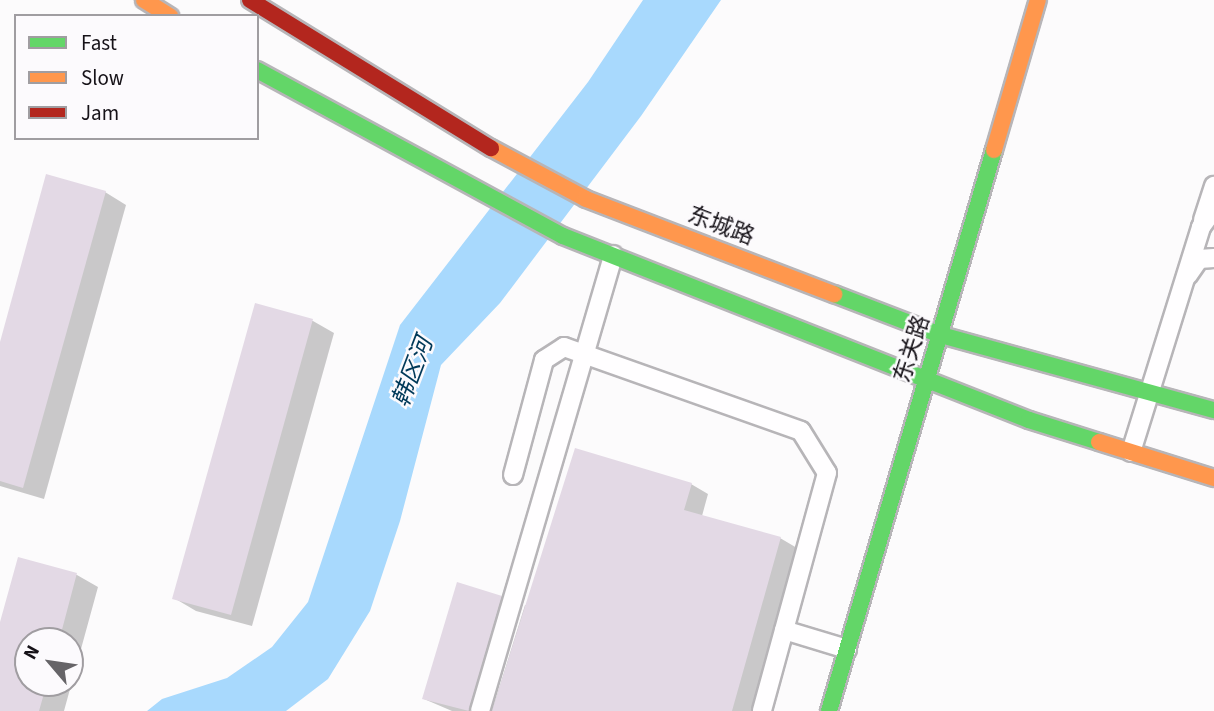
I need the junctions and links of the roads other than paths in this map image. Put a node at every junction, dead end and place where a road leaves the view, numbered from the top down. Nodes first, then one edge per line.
1 (144, 0) edge
2 (250, 0) edge
3 (1038, 0) edge
4 (167, 14) edge
5 (259, 71) edge
6 (1214, 187) edge
7 (1214, 209) edge
8 (1201, 227) junction
9 (612, 255) junction
10 (1214, 258) edge
11 (1184, 280) junction
12 (941, 335) junction
13 (585, 352) junction
14 (926, 379) junction
15 (1151, 390) junction
16 (1214, 410) edge
17 (1131, 452) junction
18 (513, 475) dead end
19 (1214, 478) edge
20 (784, 630) junction
21 (847, 649) junction
22 (480, 711) edge
23 (762, 711) edge
24 (829, 711) edge

1 - 4 main road
2 - 12 main road, 东城路
3 - 12 main road, 东关路
5 - 9 main road
6 - 8 lane
7 - 8 lane
8 - 11 lane
9 - 13 lane
9 - 14 main road
10 - 11 lane
11 - 15 lane
12 - 14 main road, 东关路
12 - 15 main road, 东城路
13 - 18 lane
13 - 20 lane
13 - 22 lane
14 - 17 main road
14 - 21 main road, 东关路
15 - 16 main road, 东城路
15 - 17 lane
17 - 19 main road
20 - 21 lane
20 - 23 lane
21 - 24 main road, 东关路

